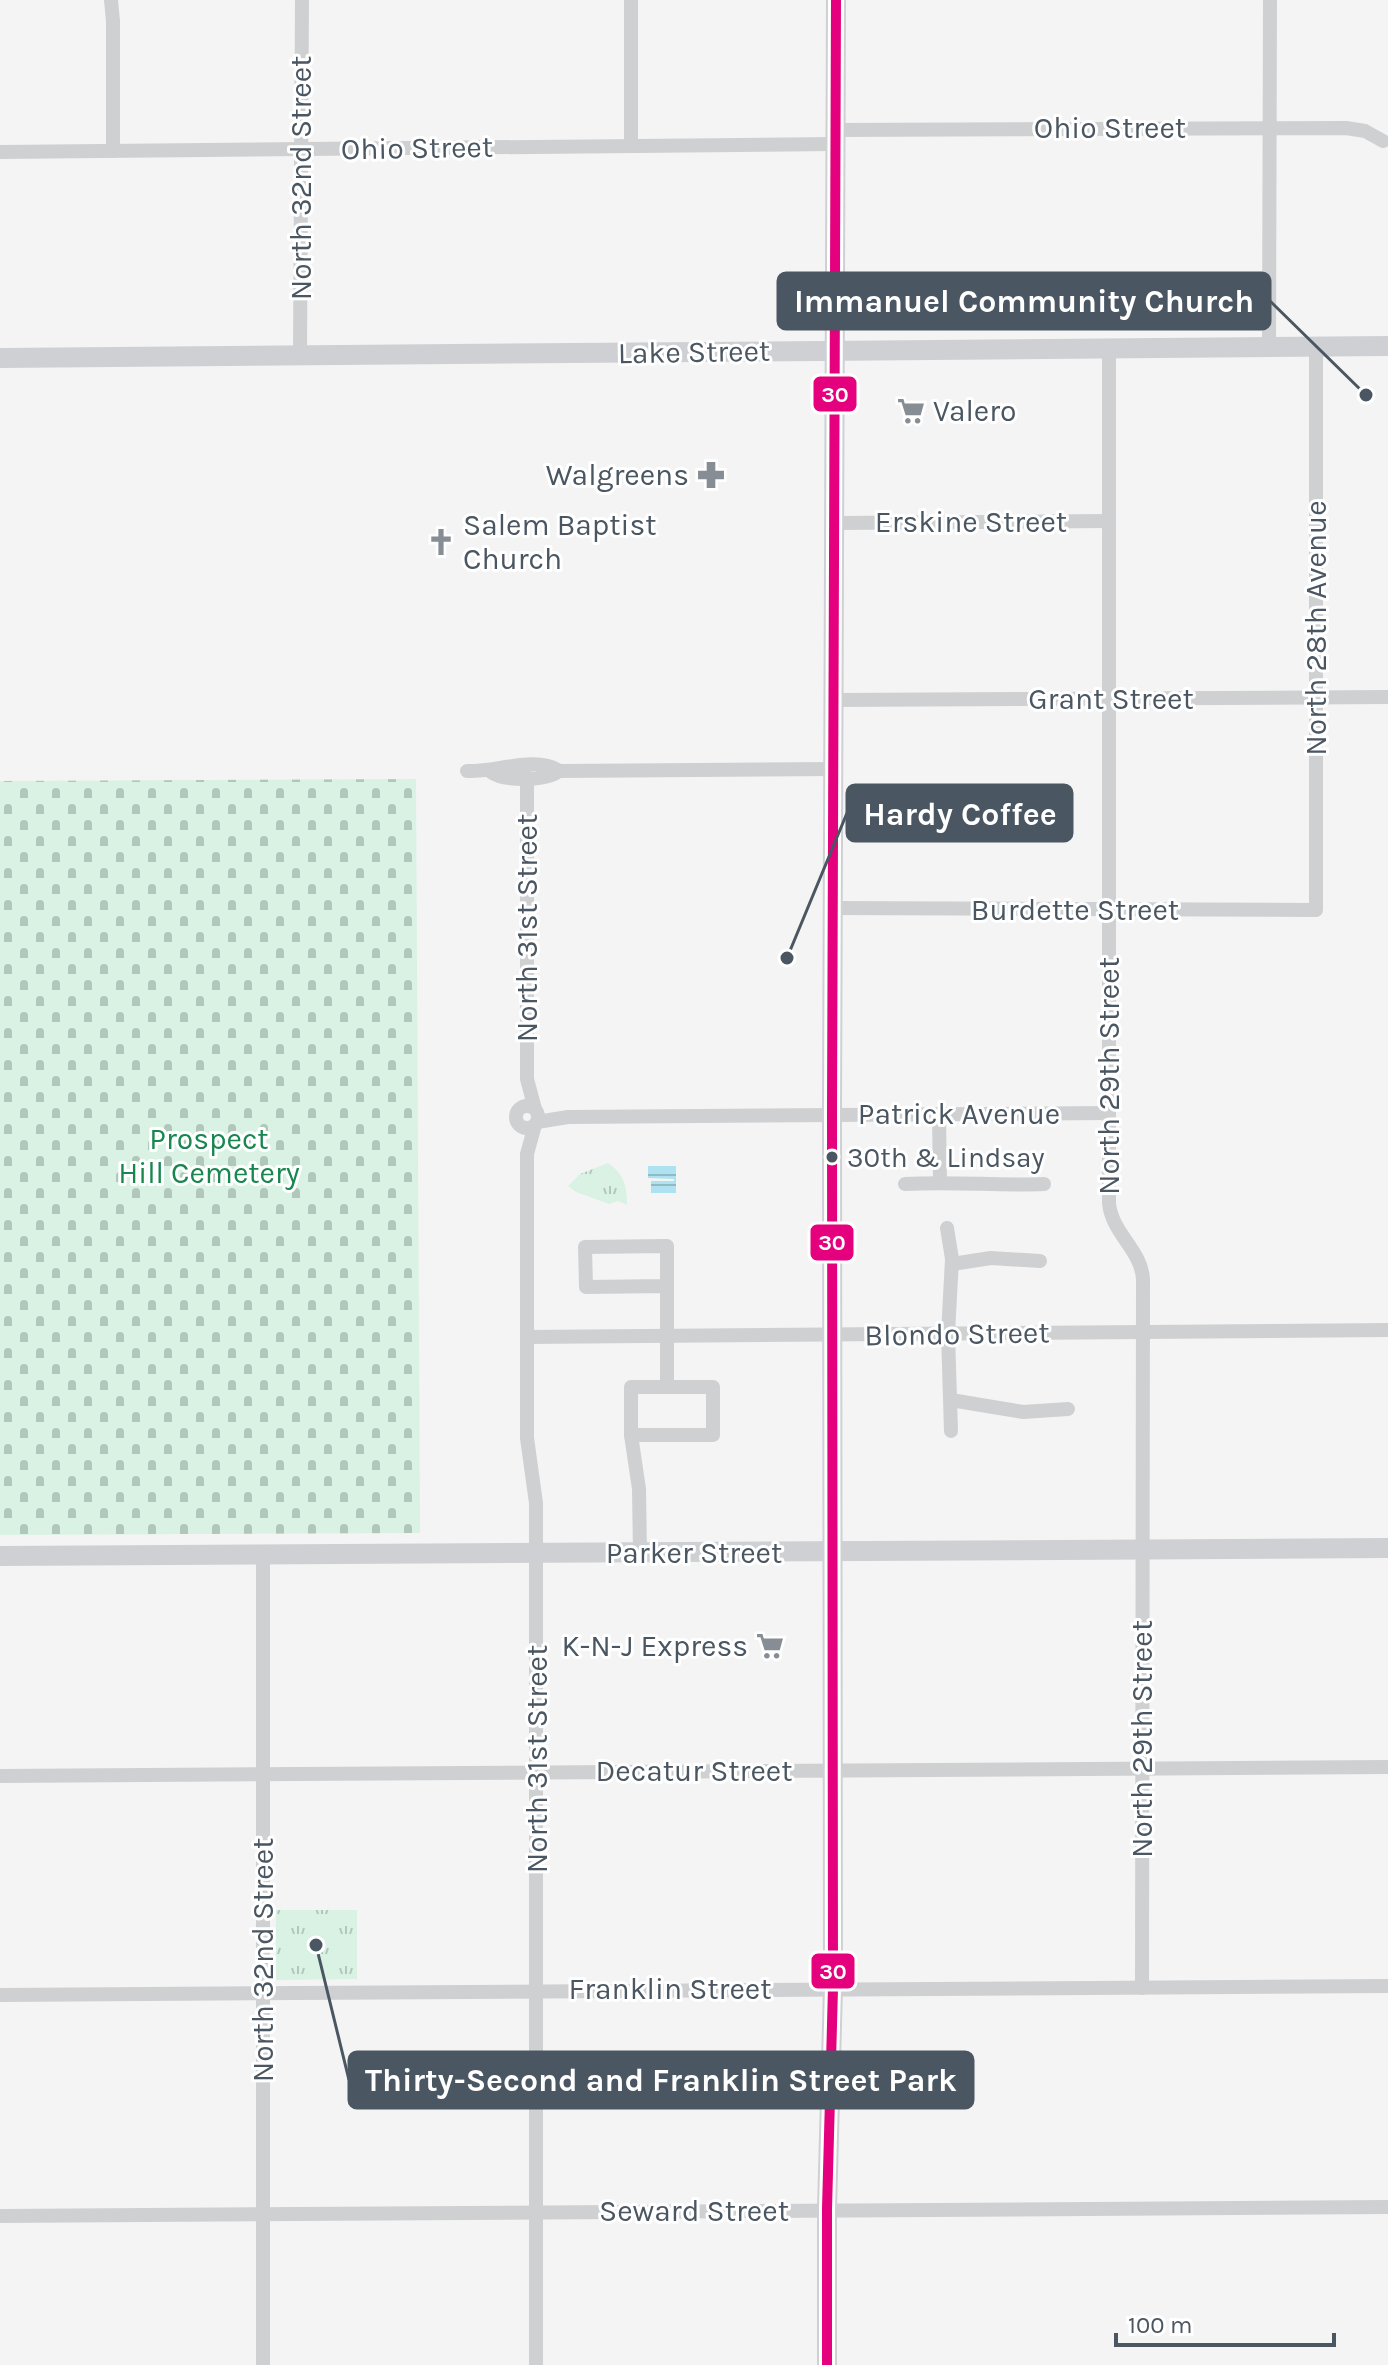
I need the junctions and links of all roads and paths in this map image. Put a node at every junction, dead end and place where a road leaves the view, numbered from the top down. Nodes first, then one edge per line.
1 (111, 0) edge
2 (302, 0) edge
3 (631, 0) edge
4 (836, 0) edge
5 (1270, 0) edge
6 (1270, 127) junction
7 (835, 137) junction
8 (1383, 141) dead end
9 (631, 145) junction
10 (301, 149) junction
11 (113, 151) junction
12 (0, 152) edge
13 (1269, 346) junction
14 (1316, 346) junction
15 (1388, 346) edge
16 (1109, 347) junction
17 (835, 350) junction
18 (300, 355) junction
19 (0, 358) edge
20 (1108, 521) junction
21 (835, 523) junction
22 (1388, 697) edge
23 (1108, 698) junction
24 (1316, 698) junction
25 (834, 700) junction
26 (834, 769) junction
27 (467, 771) dead end
28 (559, 771) junction
29 (491, 772) junction
30 (527, 777) junction
31 (833, 908) junction
32 (1108, 910) junction
33 (1316, 910) joint
34 (527, 1079) junction
35 (1109, 1113) junction
36 (832, 1114) junction
37 (939, 1114) junction
38 (518, 1117) junction
39 (536, 1117) junction
40 (527, 1154) junction
41 (940, 1182) junction
42 (905, 1184) dead end
43 (1044, 1184) dead end
44 (947, 1228) dead end
45 (1040, 1261) dead end
46 (952, 1264) junction
47 (667, 1286) junction
48 (1388, 1330) edge
49 (1143, 1332) junction
50 (948, 1334) junction
51 (833, 1335) junction
52 (667, 1336) junction
53 (527, 1337) junction
54 (667, 1387) junction
55 (951, 1400) junction
56 (1068, 1409) dead end
57 (951, 1431) dead end
58 (631, 1435) junction
59 (1388, 1548) edge
60 (1142, 1550) junction
61 (640, 1553) junction
62 (834, 1553) junction
63 (536, 1554) junction
64 (263, 1555) junction
65 (0, 1556) edge
66 (1388, 1767) edge
67 (1141, 1769) junction
68 (834, 1770) junction
69 (537, 1772) junction
70 (263, 1774) junction
71 (0, 1776) edge
72 (1388, 1986) edge
73 (833, 1988) junction
74 (1142, 1988) junction
75 (537, 1990) junction
76 (263, 1993) junction
77 (0, 1995) edge
78 (1388, 2207) edge
79 (827, 2209) junction
80 (536, 2212) junction
81 (263, 2215) junction
82 (0, 2216) edge
83 (263, 2365) edge
84 (536, 2365) edge
85 (827, 2365) edge

1 - 11 street
2 - 10 street, North 32nd Street
3 - 9 street
4 - 7 main road
5 - 6 street
6 - 7 street, Ohio Street
6 - 8 street, Ohio Street
6 - 13 street
7 - 9 street, Ohio Street
7 - 17 main road
9 - 10 street, Ohio Street
10 - 11 street, Ohio Street
10 - 18 street, North 32nd Street
11 - 12 street, Ohio Street
13 - 14 main road, Lake Street
13 - 16 main road, Lake Street
14 - 15 main road, Lake Street
14 - 24 street, North 28th Avenue
16 - 17 main road, Lake Street
16 - 20 street, North 29th Street
17 - 18 main road, Lake Street
17 - 21 main road
18 - 19 main road, Lake Street
20 - 21 street, Erskine Street
20 - 23 street, North 29th Street
21 - 25 main road
22 - 24 street, Grant Street
23 - 24 street, Grant Street
23 - 25 street, Grant Street
23 - 32 street, North 29th Street
24 - 33 street, North 28th Avenue
25 - 26 main road
26 - 28 street
26 - 31 main road
27 - 29 street
28 - 29 street
28 - 30 street
29 - 30 street
30 - 34 street, North 31st Street
31 - 32 street, Burdette Street
31 - 36 main road
32 - 33 street, Burdette Street
32 - 35 street, North 29th Street
34 - 38 street, North 31st Street
34 - 39 street, North 31st Street
35 - 37 street, Patrick Avenue
35 - 49 street, North 29th Street
36 - 37 street, Patrick Avenue
36 - 39 street, Patrick Avenue
36 - 51 main road
37 - 41 street
38 - 39 street, Patrick Avenue
38 - 40 street, North 31st Street
39 - 40 street, North 31st Street
40 - 53 street, North 31st Street
41 - 42 street
41 - 43 street
44 - 46 street
45 - 46 street
46 - 50 street
47 - 47 street
47 - 52 street
48 - 49 street, Blondo Street
49 - 50 street, Blondo Street
49 - 60 street, North 29th Street
50 - 51 street, Blondo Street
50 - 55 street
51 - 52 street, Blondo Street
51 - 62 main road
52 - 53 street, Blondo Street
52 - 54 street
53 - 63 street, North 31st Street
54 - 58 street
54 - 58 street
55 - 56 street
55 - 57 street
58 - 61 street
59 - 60 main road, Parker Street
60 - 62 main road, Parker Street
60 - 67 street, North 29th Street
61 - 62 main road, Parker Street
61 - 63 main road, Parker Street
62 - 68 main road
63 - 64 main road, Parker Street
63 - 69 street, North 31st Street
64 - 65 main road, Parker Street
64 - 70 street, North 32nd Street
66 - 67 street, Decatur Street
67 - 68 street, Decatur Street
67 - 74 street, North 29th Street
68 - 69 street, Decatur Street
68 - 73 main road
69 - 70 street, Decatur Street
69 - 75 street, North 31st Street
70 - 71 street, Decatur Street
70 - 76 street, North 32nd Street
72 - 74 street, Franklin Street
73 - 74 street, Franklin Street
73 - 75 street, Franklin Street
73 - 79 main road
75 - 76 street, Franklin Street
75 - 80 street, North 31st Street
76 - 77 street, Franklin Street
76 - 81 street, North 32nd Street
78 - 79 street, Seward Street
79 - 80 street, Seward Street
79 - 85 main road
80 - 81 street, Seward Street
80 - 84 street, North 31st Street
81 - 82 street, Seward Street
81 - 83 street, North 32nd Street

